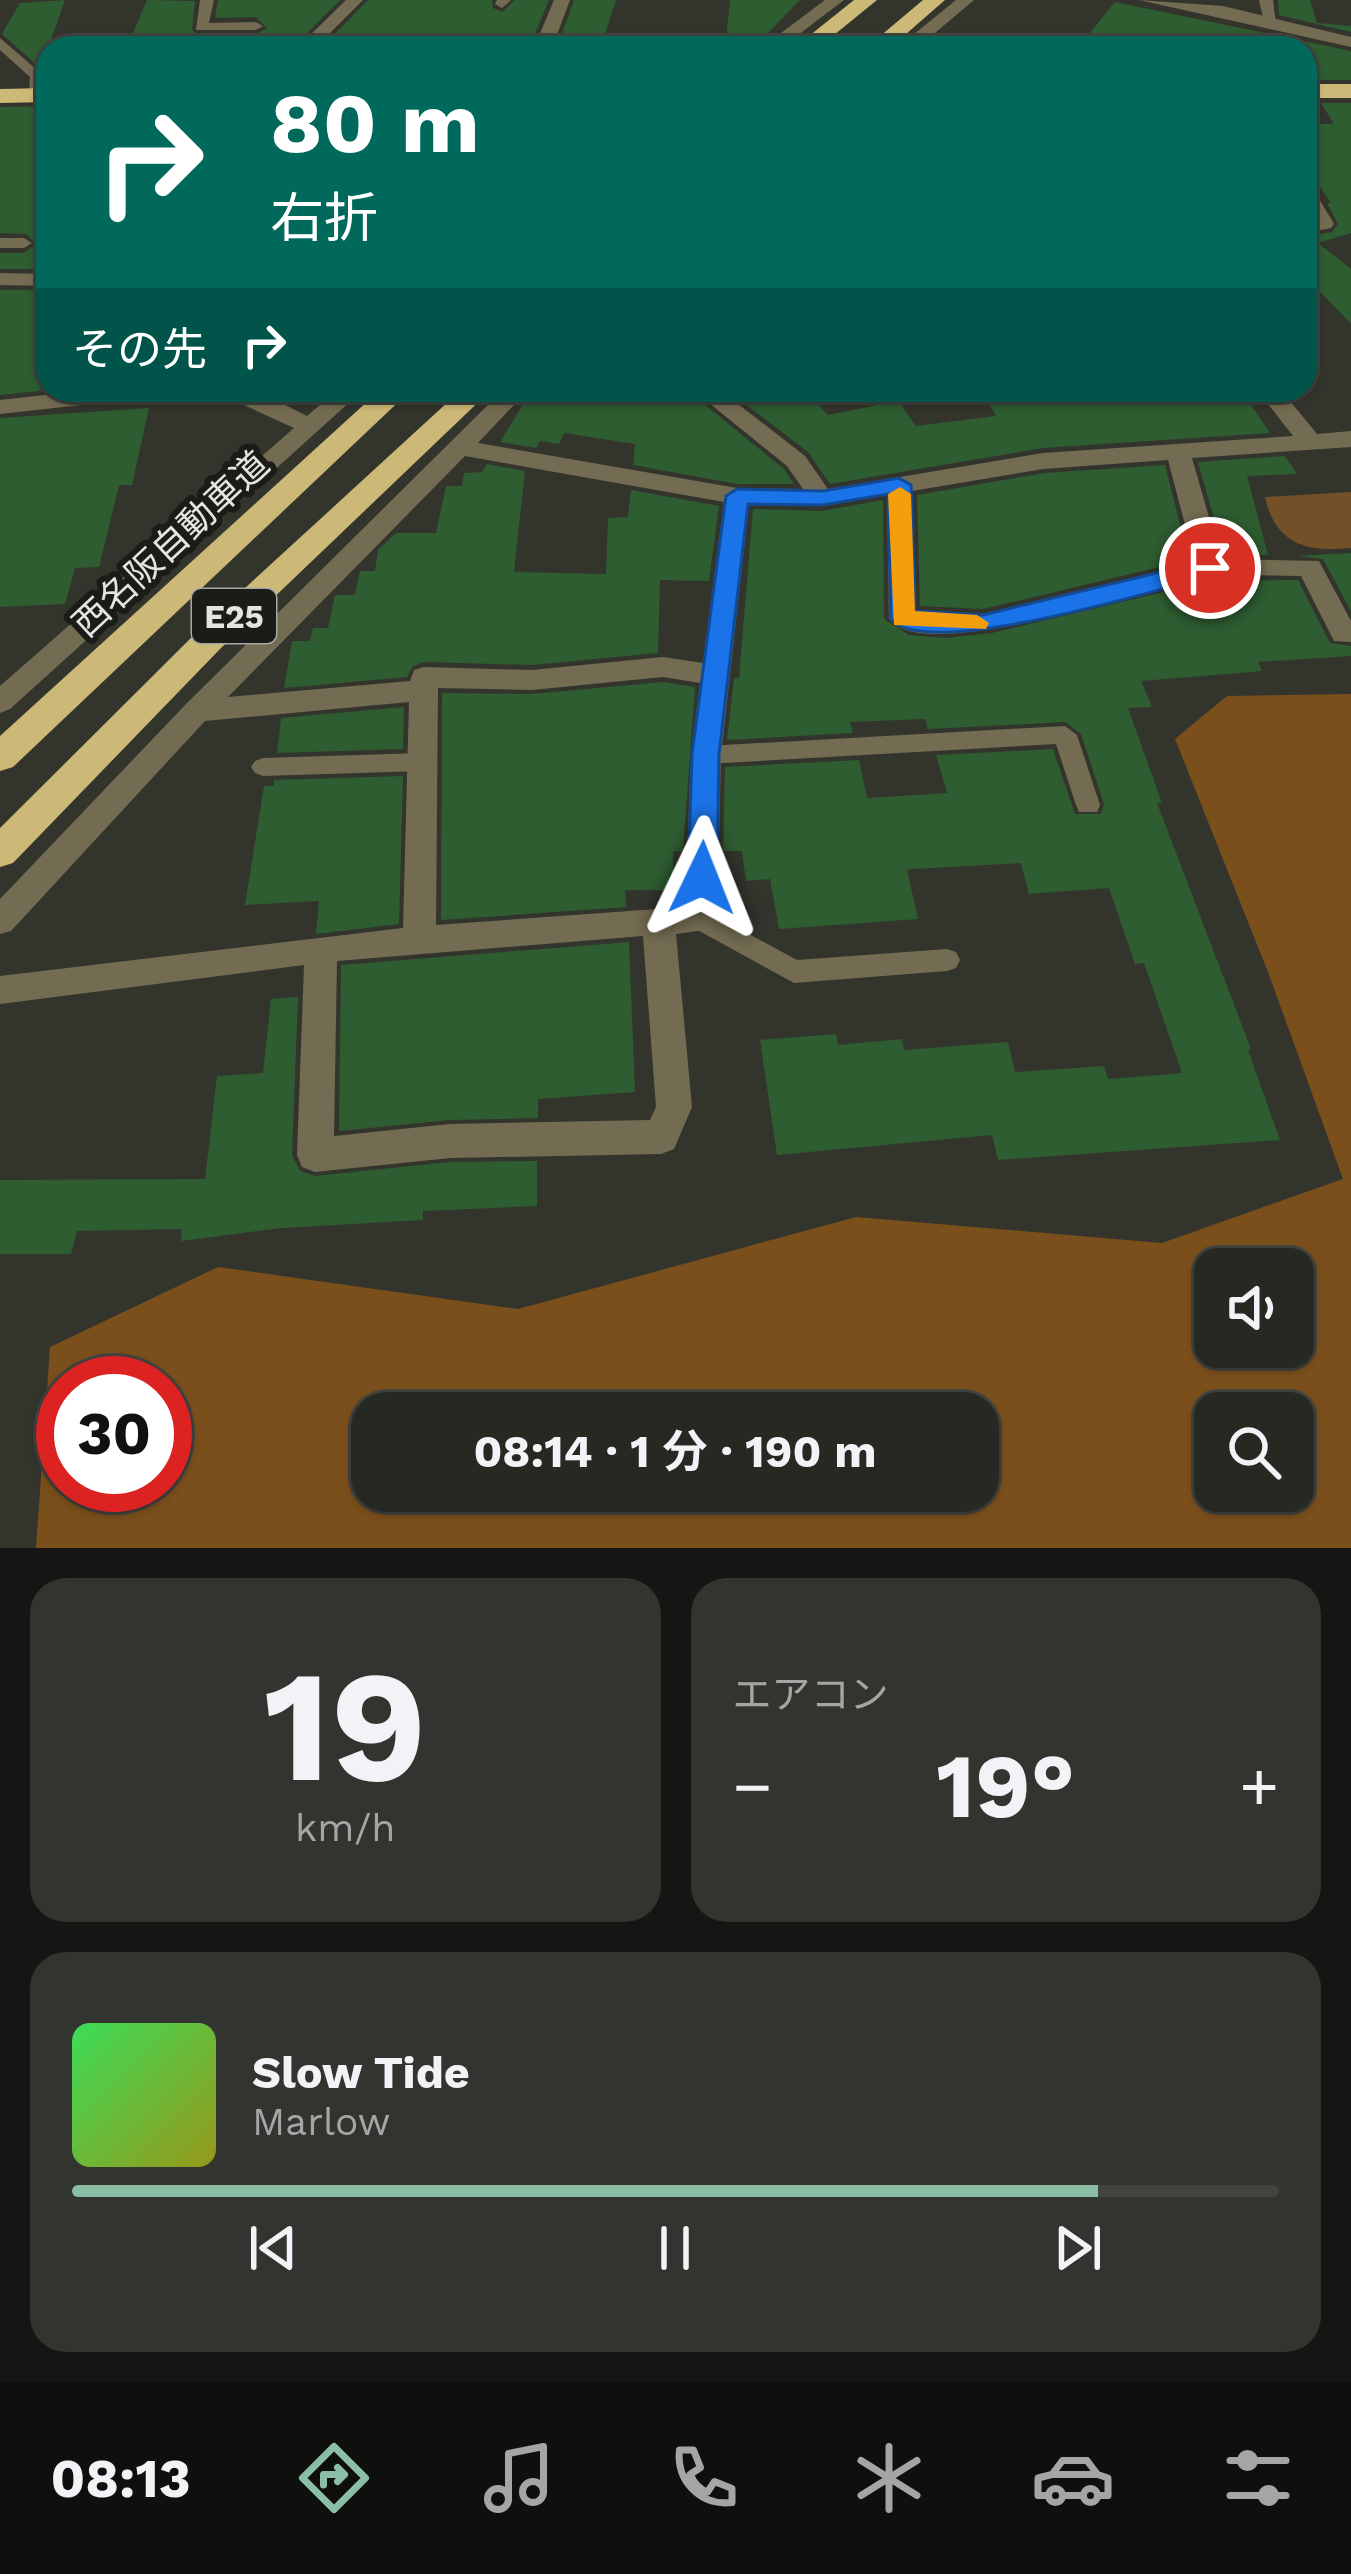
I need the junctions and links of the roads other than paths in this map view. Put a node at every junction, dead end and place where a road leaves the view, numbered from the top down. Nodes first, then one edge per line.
1 (207, 0) edge
2 (355, 0) edge
3 (562, 0) edge
4 (836, 0) edge
5 (867, 0) edge
6 (935, 0) edge
7 (966, 0) edge
8 (1266, 0) edge
9 (1159, 1) edge
10 (1271, 22) junction
11 (256, 26) dead end
12 (315, 36) edge
13 (548, 36) edge
14 (786, 36) edge
15 (821, 36) edge
16 (892, 36) edge
17 (920, 36) edge
18 (1351, 41) edge
19 (0, 42) edge
20 (36, 75) edge
21 (1317, 91) edge
22 (1351, 91) edge
23 (36, 95) edge
24 (0, 96) edge
25 (0, 243) edge
26 (24, 243) dead end
27 (0, 279) edge
28 (36, 280) edge
29 (45, 402) edge
30 (261, 402) edge
31 (337, 402) edge
32 (384, 402) edge
33 (464, 402) edge
34 (504, 402) edge
35 (720, 402) edge
36 (1279, 402) edge
37 (0, 407) edge
38 (308, 426) junction
39 (1351, 439) edge
40 (1310, 441) junction
41 (459, 447) junction
42 (1177, 449) junction
43 (899, 485) junction
44 (737, 496) junction
45 (823, 498) junction
46 (1210, 568) junction
47 (1344, 634) dead end
48 (716, 675) junction
49 (423, 690) junction
50 (0, 702) edge
51 (197, 711) junction
52 (706, 754) junction
53 (0, 758) edge
54 (422, 762) junction
55 (262, 767) dead end
56 (1088, 805) dead end
57 (0, 852) edge
58 (701, 919) junction
59 (0, 921) edge
60 (658, 921) junction
61 (418, 940) junction
62 (321, 948) junction
63 (947, 960) dead end
64 (0, 990) edge

1 - 11 lane
2 - 12 street
3 - 13 street
4 - 14 street
5 - 15 highway
6 - 16 highway
7 - 17 street
8 - 10 lane
9 - 10 street
10 - 18 street
19 - 20 lane
21 - 22 highway
23 - 24 highway
25 - 26 lane
27 - 28 street
29 - 37 street
30 - 38 street
31 - 38 street
32 - 53 highway, 西名阪自動車道 / E25
33 - 57 highway, E25
34 - 41 street
35 - 45 street
36 - 40 street
38 - 50 street
39 - 40 street
40 - 42 street
41 - 44 street
41 - 51 street
42 - 43 street
42 - 46 street
43 - 45 street
43 - 46 street
44 - 45 street
44 - 48 street
46 - 47 street
48 - 49 street
48 - 52 street
49 - 51 street
49 - 54 street
51 - 59 street
52 - 56 lane
52 - 58 street
54 - 55 lane
54 - 61 street
58 - 60 street
58 - 63 lane
60 - 61 street
60 - 62 street
61 - 62 street
62 - 64 street

